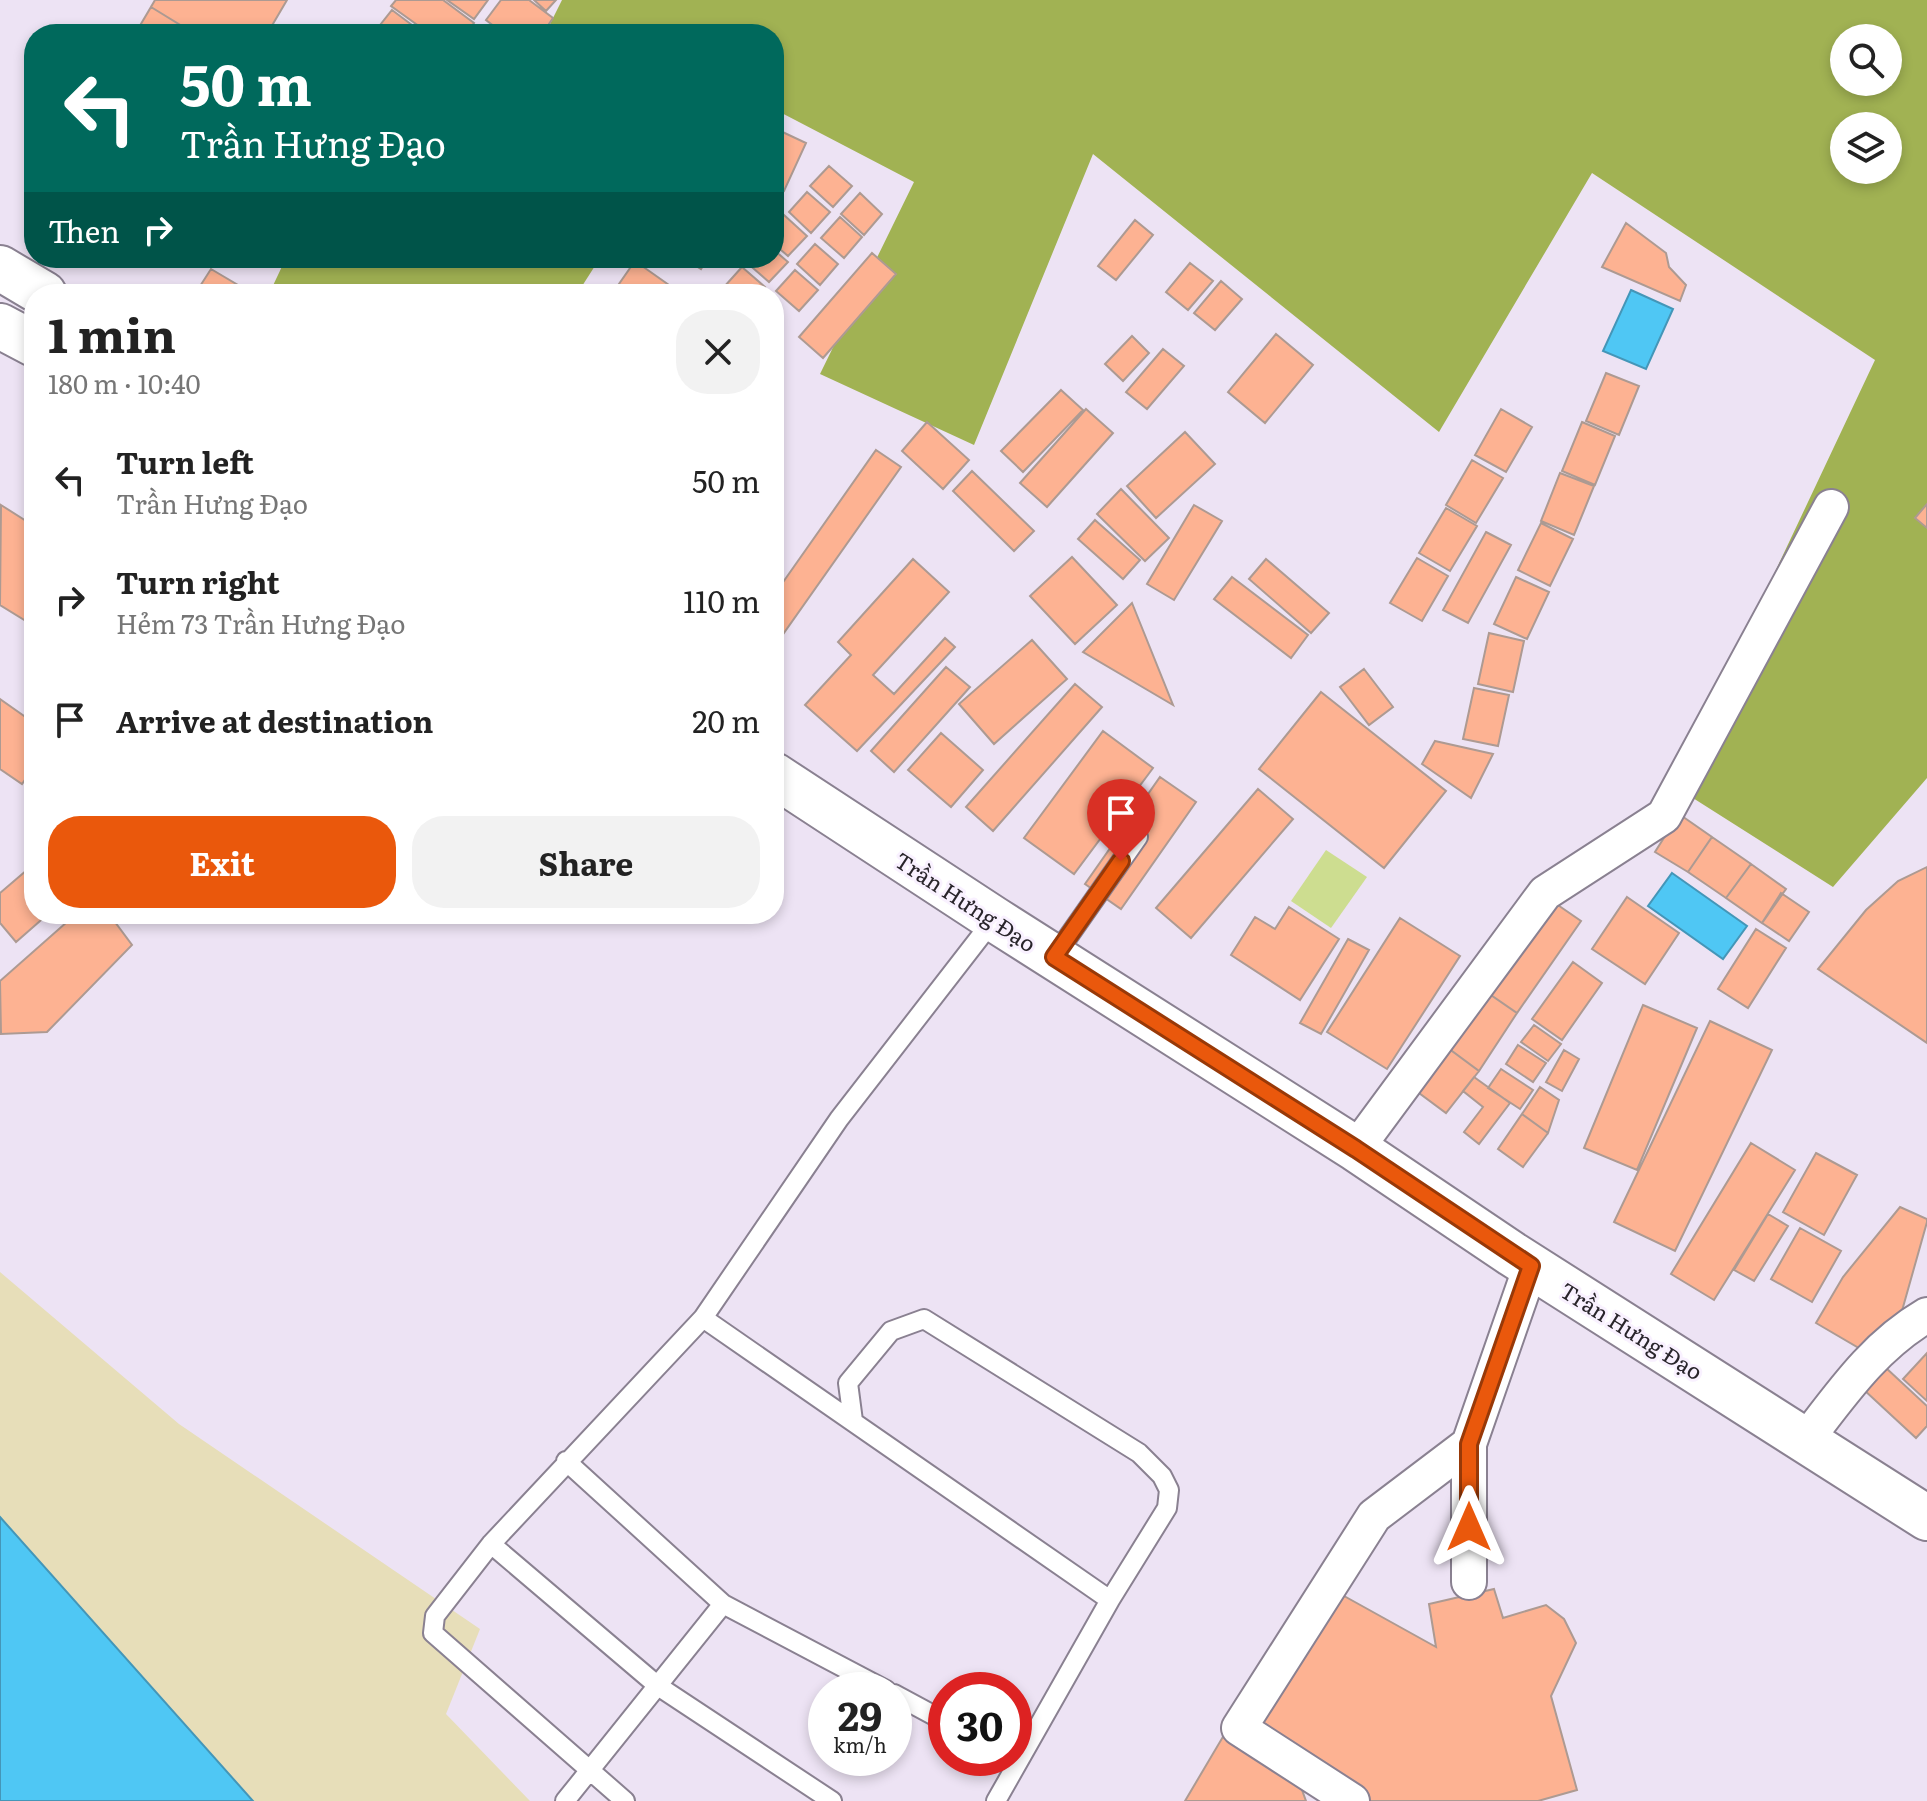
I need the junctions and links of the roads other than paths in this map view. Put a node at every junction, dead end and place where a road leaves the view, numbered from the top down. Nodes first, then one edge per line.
1 (0, 268) edge
2 (27, 284) edge
3 (0, 326) edge
4 (24, 339) edge
5 (1831, 507) dead end
6 (784, 782) edge
7 (1138, 837) dead end
8 (994, 919) junction
9 (1054, 957) junction
10 (1356, 1149) junction
11 (1531, 1266) junction
12 (1927, 1315) edge
13 (703, 1318) junction
14 (853, 1421) junction
15 (1805, 1441) junction
16 (1469, 1444) junction
17 (566, 1461) junction
18 (1927, 1518) edge
19 (491, 1544) junction
20 (1469, 1582) dead end
21 (1110, 1600) junction
22 (723, 1604) junction
23 (852, 1672) edge
24 (658, 1686) junction
25 (1032, 1732) edge
26 (590, 1770) junction
27 (1008, 1776) edge
28 (565, 1801) edge
29 (625, 1801) edge
30 (832, 1801) edge
31 (996, 1801) edge
32 (1352, 1801) edge

1 - 2 main road
3 - 4 main road
5 - 10 street
6 - 8 main road, Trần Hưng Đạo
7 - 9 lane
8 - 9 main road, Trần Hưng Đạo
8 - 13 lane
9 - 10 main road, Trần Hưng Đạo
10 - 11 main road, Trần Hưng Đạo
11 - 15 main road, Trần Hưng Đạo
11 - 16 street
12 - 15 street
13 - 14 lane
13 - 17 lane
14 - 21 lane
14 - 21 lane
15 - 18 main road, Trần Hưng Đạo
16 - 20 street
16 - 32 street
17 - 19 lane
17 - 22 lane
19 - 24 lane
19 - 26 lane
21 - 25 lane
22 - 23 lane
22 - 24 lane
24 - 26 lane
24 - 30 lane
26 - 28 lane
26 - 29 lane
27 - 31 lane

